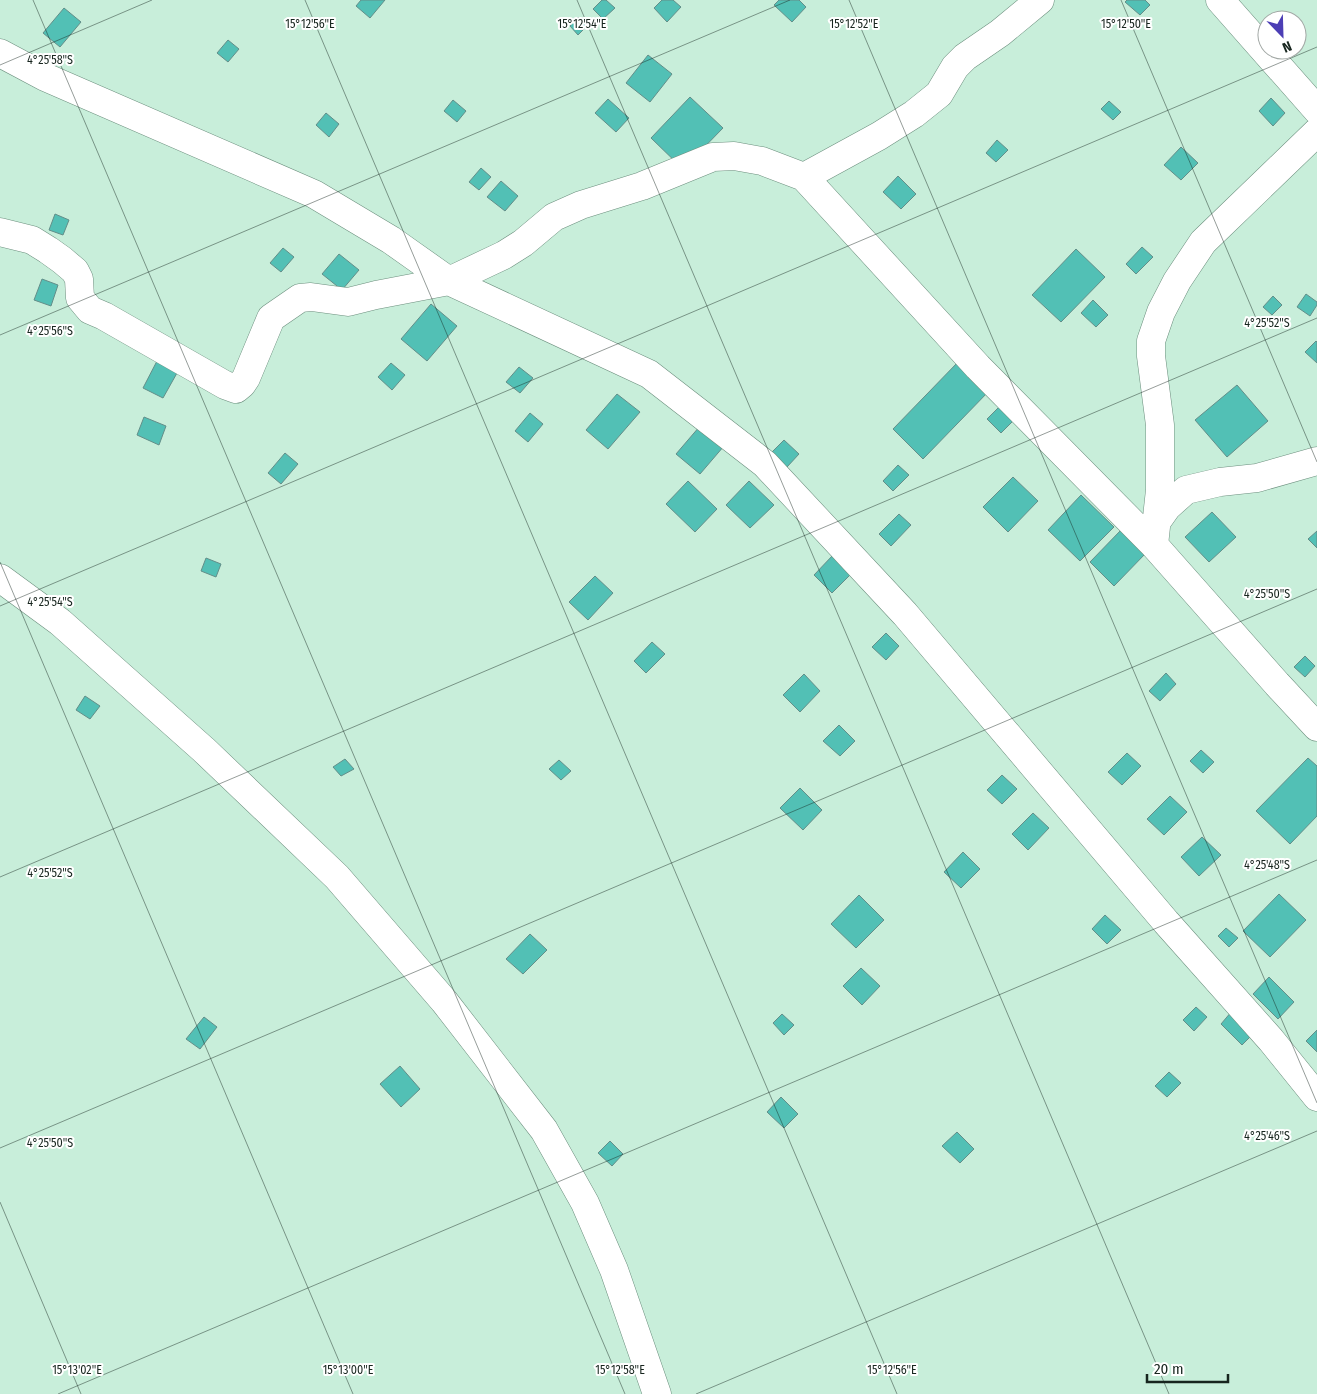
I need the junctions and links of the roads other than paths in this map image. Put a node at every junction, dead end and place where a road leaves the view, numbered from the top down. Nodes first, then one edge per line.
1 (1040, 0) edge
2 (1220, 0) edge
3 (0, 53) edge
4 (1317, 110) edge
5 (1317, 132) edge
6 (804, 177) junction
7 (0, 232) edge
8 (449, 281) junction
9 (1317, 461) edge
10 (1156, 533) junction
11 (0, 578) edge
12 (1317, 727) edge
13 (1317, 1097) edge
14 (657, 1394) edge

1 - 6 street
2 - 4 street
3 - 8 street
5 - 10 street
6 - 8 street
6 - 10 street
7 - 8 street
8 - 13 street
9 - 10 street
10 - 12 street
11 - 14 street

